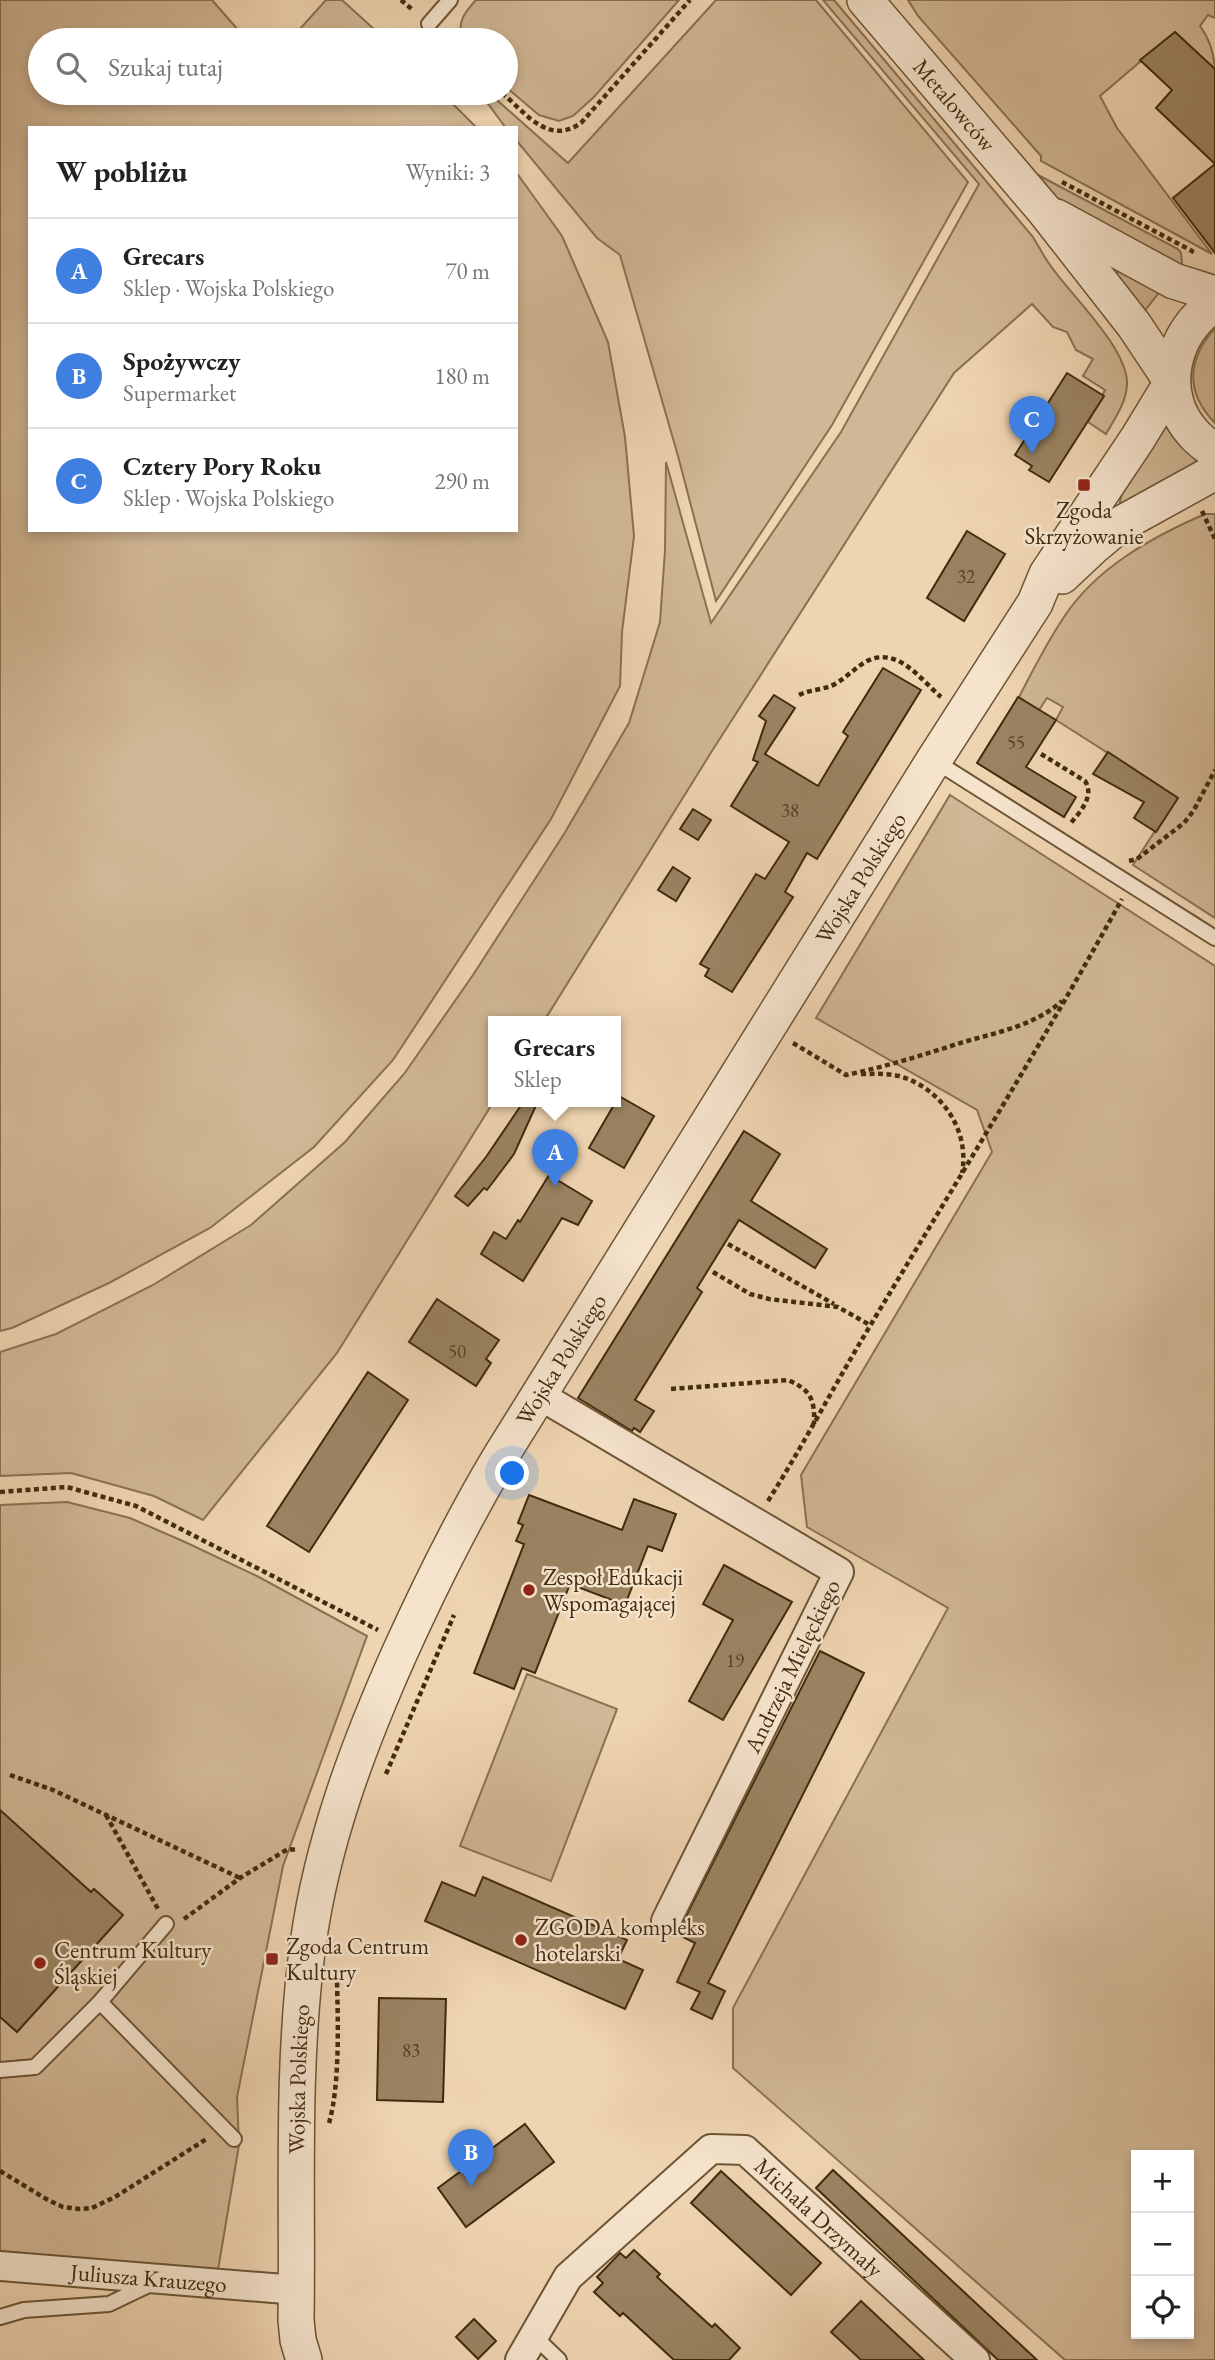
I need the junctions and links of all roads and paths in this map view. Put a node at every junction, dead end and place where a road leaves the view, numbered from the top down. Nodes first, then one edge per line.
1 (450, 0) edge
2 (690, 0) edge
3 (865, 0) edge
4 (429, 24) dead end
5 (516, 105) edge
6 (1051, 176) dead end
7 (1044, 210) junction
8 (1192, 251) dead end
9 (1215, 294) edge
10 (1215, 304) edge
11 (1172, 383) junction
12 (1215, 452) edge
13 (1215, 472) edge
14 (1198, 504) dead end
15 (1215, 539) edge
16 (1035, 603) junction
17 (799, 695) dead end
18 (947, 702) dead end
19 (1041, 754) dead end
20 (934, 760) junction
21 (1215, 770) edge
22 (1051, 834) junction
23 (1127, 862) dead end
24 (1130, 884) junction
25 (1215, 938) edge
26 (1068, 996) junction
27 (795, 1034) dead end
28 (846, 1075) junction
29 (961, 1177) junction
30 (728, 1244) dead end
31 (713, 1272) dead end
32 (838, 1307) junction
33 (870, 1325) junction
34 (671, 1389) dead end
35 (539, 1395) junction
36 (814, 1424) junction
37 (0, 1492) edge
38 (754, 1522) junction
39 (459, 1604) dead end
40 (404, 1643) junction
41 (10, 1774) dead end
42 (383, 1782) dead end
43 (106, 1815) junction
44 (304, 1852) dead end
45 (240, 1878) junction
46 (666, 1921) dead end
47 (166, 1924) junction
48 (337, 1978) dead end
49 (100, 2002) junction
50 (0, 2070) edge
51 (327, 2129) dead end
52 (229, 2134) joint
53 (0, 2171) edge
54 (0, 2266) edge
55 (160, 2279) junction
56 (297, 2290) junction
57 (0, 2317) edge
58 (527, 2348) edge
59 (304, 2360) edge
60 (559, 2360) edge
61 (975, 2360) edge

1 - 4 lane
2 - 5 path
3 - 7 street, Metalowców
6 - 8 path
7 - 9 street
7 - 11 street, Metalowców
10 - 11 street
11 - 12 street
11 - 16 street, Wojska Polskiego
13 - 16 street, Wojska Polskiego
14 - 15 path
16 - 20 street, Wojska Polskiego
17 - 18 path
19 - 22 path
20 - 22 lane
20 - 35 street, Wojska Polskiego
21 - 23 path
22 - 24 lane
24 - 25 lane
24 - 26 path
26 - 28 path
26 - 29 path
27 - 28 path
28 - 29 path
29 - 33 path
30 - 32 path
31 - 32 path
32 - 33 path
33 - 36 path
34 - 36 path
35 - 38 street, Andrzeja Mielęckiego
35 - 40 street, Wojska Polskiego
36 - 38 path
37 - 40 path
38 - 46 street, Andrzeja Mielęckiego
39 - 42 path
40 - 56 street, Wojska Polskiego
41 - 43 path
43 - 45 path
43 - 47 path
44 - 45 path
45 - 47 path
47 - 49 lane
48 - 51 path
49 - 50 lane
49 - 52 lane
52 - 53 path
54 - 55 street, Juliusza Krauzego
55 - 56 street, Juliusza Krauzego
55 - 57 lane
56 - 59 street, Wojska Polskiego
58 - 60 lane
58 - 61 street, Michała Drzymały

